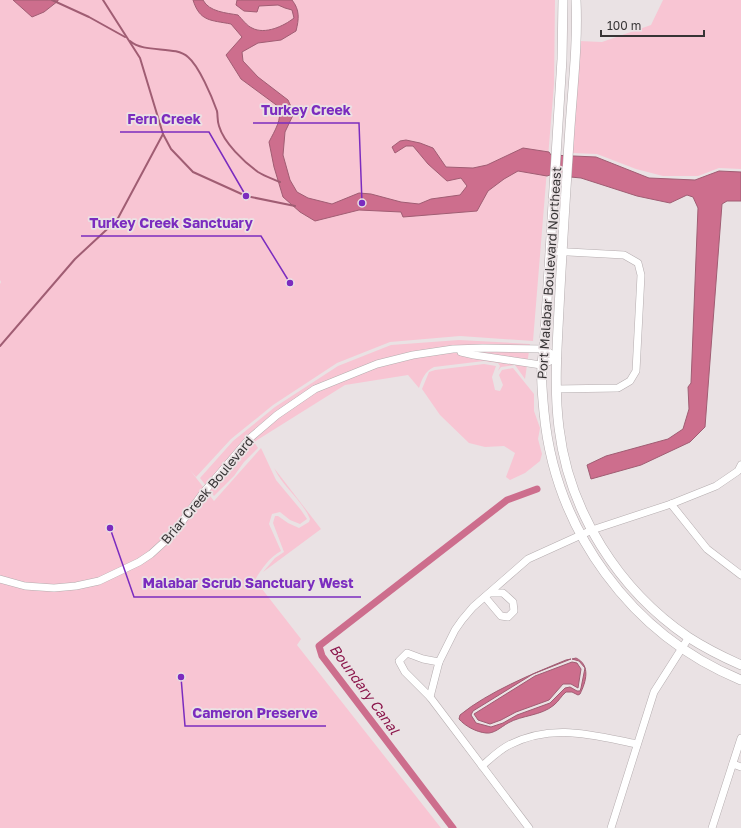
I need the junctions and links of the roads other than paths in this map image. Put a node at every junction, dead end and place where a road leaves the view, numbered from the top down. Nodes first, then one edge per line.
1 (563, 0) edge
2 (576, 0) edge
3 (550, 251) junction
4 (562, 251) junction
5 (453, 349) junction
6 (544, 349) junction
7 (557, 358) junction
8 (541, 365) junction
9 (556, 390) junction
10 (740, 470) edge
11 (671, 504) junction
12 (592, 530) junction
13 (580, 535) junction
14 (741, 574) edge
15 (0, 579) edge
16 (688, 638) junction
17 (682, 648) junction
18 (439, 662) junction
19 (741, 665) edge
20 (741, 680) edge
21 (430, 697) junction
22 (741, 738) edge
23 (637, 744) junction
24 (733, 764) junction
25 (482, 766) junction
26 (741, 767) edge
27 (529, 828) edge
28 (611, 828) edge
29 (712, 828) edge

1 - 3 street, Port Malabar Boulevard Northeast
2 - 4 street, Port Malabar Boulevard Northeast
3 - 4 street
3 - 6 street, Port Malabar Boulevard Northeast
4 - 7 street, Port Malabar Boulevard Northeast
4 - 9 street
5 - 6 street, Briar Creek Boulevard
5 - 8 street, Briar Creek Boulevard
5 - 15 street, Briar Creek Boulevard
6 - 7 street
6 - 8 street, Port Malabar Boulevard Northeast
7 - 8 street
7 - 9 street, Port Malabar Boulevard Northeast
8 - 13 street, Port Malabar Boulevard Northeast
9 - 12 street, Port Malabar Boulevard Northeast
10 - 11 street
11 - 12 street
11 - 14 street
12 - 13 street
12 - 16 street, Port Malabar Boulevard Northeast
13 - 17 street, Port Malabar Boulevard Northeast
13 - 18 street
16 - 17 street
16 - 19 street, Port Malabar Boulevard Northeast
17 - 20 street, Port Malabar Boulevard Northeast
17 - 23 street
18 - 21 street
18 - 21 street
21 - 25 street
22 - 24 street
23 - 25 street
23 - 28 street
24 - 26 street
24 - 29 street
25 - 27 street

